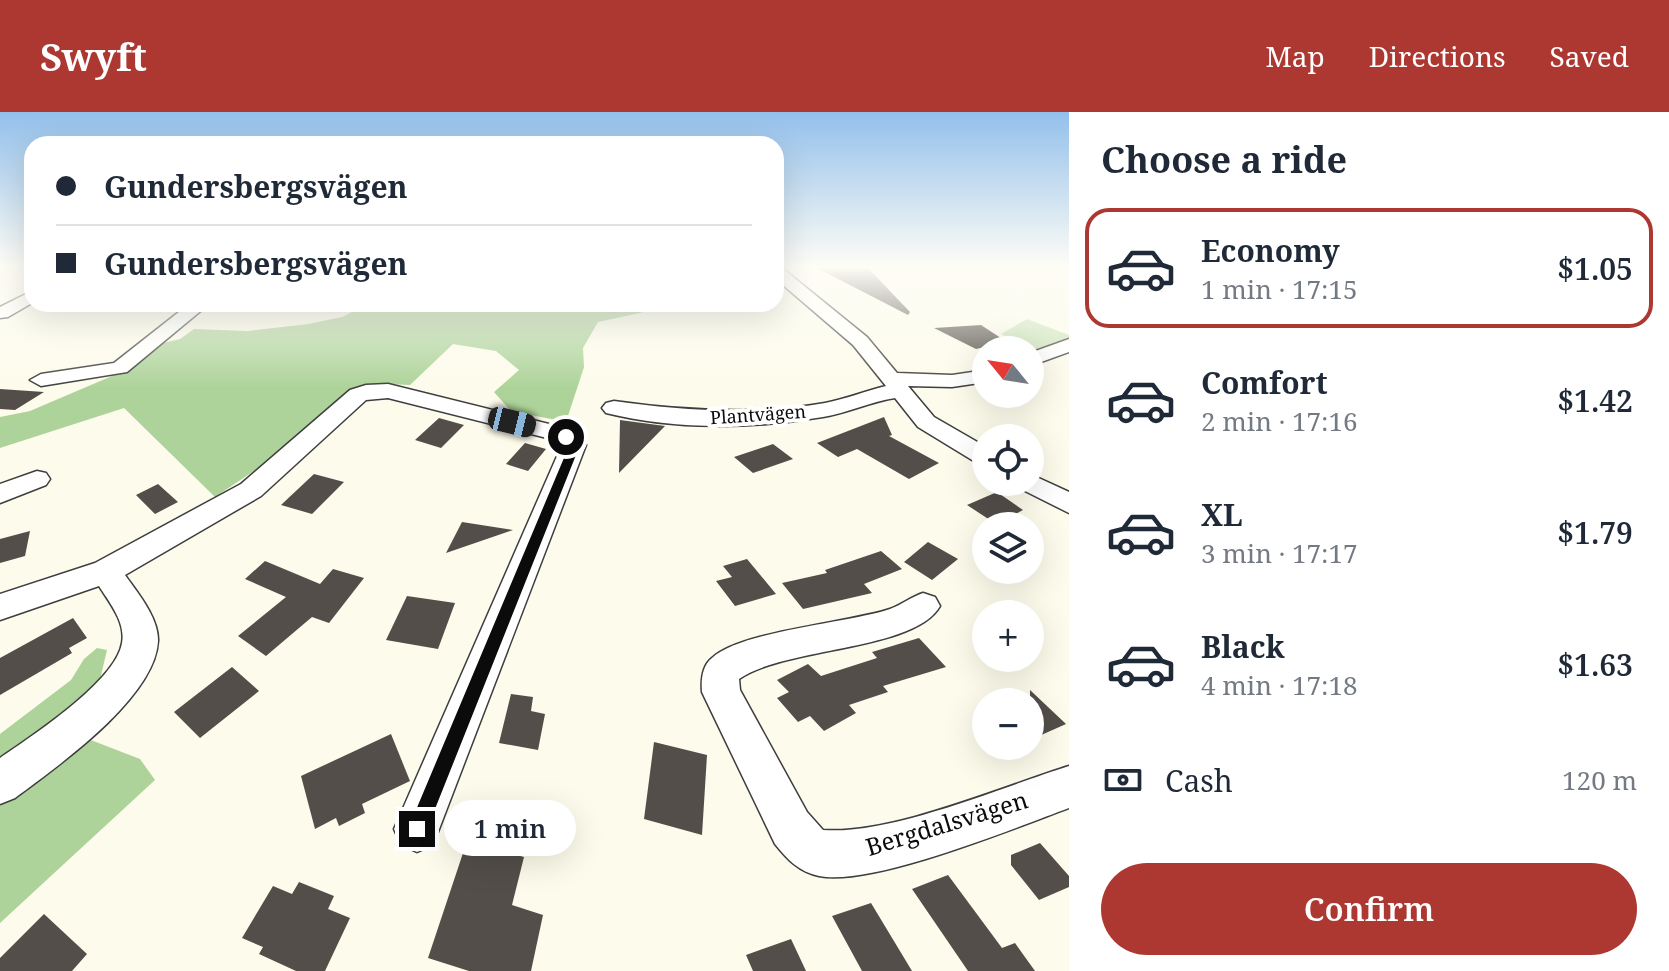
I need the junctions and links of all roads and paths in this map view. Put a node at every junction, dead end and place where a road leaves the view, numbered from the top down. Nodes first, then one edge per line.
1 (12, 307) edge
2 (819, 307) edge
3 (190, 312) edge
4 (2, 313) dead end
5 (1069, 345) edge
6 (1044, 355) edge
7 (972, 378) edge
8 (41, 380) dead end
9 (896, 385) junction
10 (614, 408) dead end
11 (972, 450) edge
12 (37, 479) dead end
13 (1044, 490) edge
14 (0, 494) edge
15 (1069, 504) edge
16 (106, 571) junction
17 (923, 606) dead end
18 (0, 607) edge
19 (0, 783) edge
20 (1069, 787) edge
21 (417, 829) dead end

1 - 4 street
2 - 9 street
3 - 8 street
5 - 6 street
7 - 9 street, Plantvägen
9 - 10 street, Plantvägen
9 - 11 street
12 - 14 street
13 - 15 street
16 - 18 street
16 - 19 street
16 - 21 street
17 - 20 street, Bergdalsvägen

